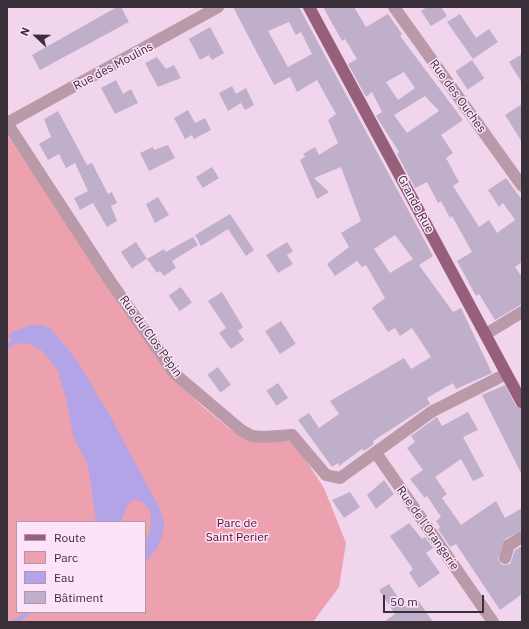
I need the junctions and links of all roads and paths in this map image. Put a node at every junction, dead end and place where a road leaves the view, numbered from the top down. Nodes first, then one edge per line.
1 (218, 7) edge
2 (310, 7) edge
3 (394, 7) edge
4 (7, 123) edge
5 (522, 186) edge
6 (522, 312) edge
7 (486, 334) junction
8 (506, 374) junction
9 (522, 402) edge
10 (376, 453) junction
11 (522, 537) edge
12 (505, 558) dead end
13 (493, 622) edge

1 - 4 street, Rue des Moulins
2 - 7 main road, Grande Rue
3 - 5 street, Rue des Ouches
4 - 10 street, Rue du Clos Pépin
6 - 7 street
7 - 8 main road, Grande Rue
8 - 9 main road, Grande Rue
8 - 10 street, Rue du Clos Pépin
10 - 13 street, Rue de l'Orangerie
11 - 12 street

